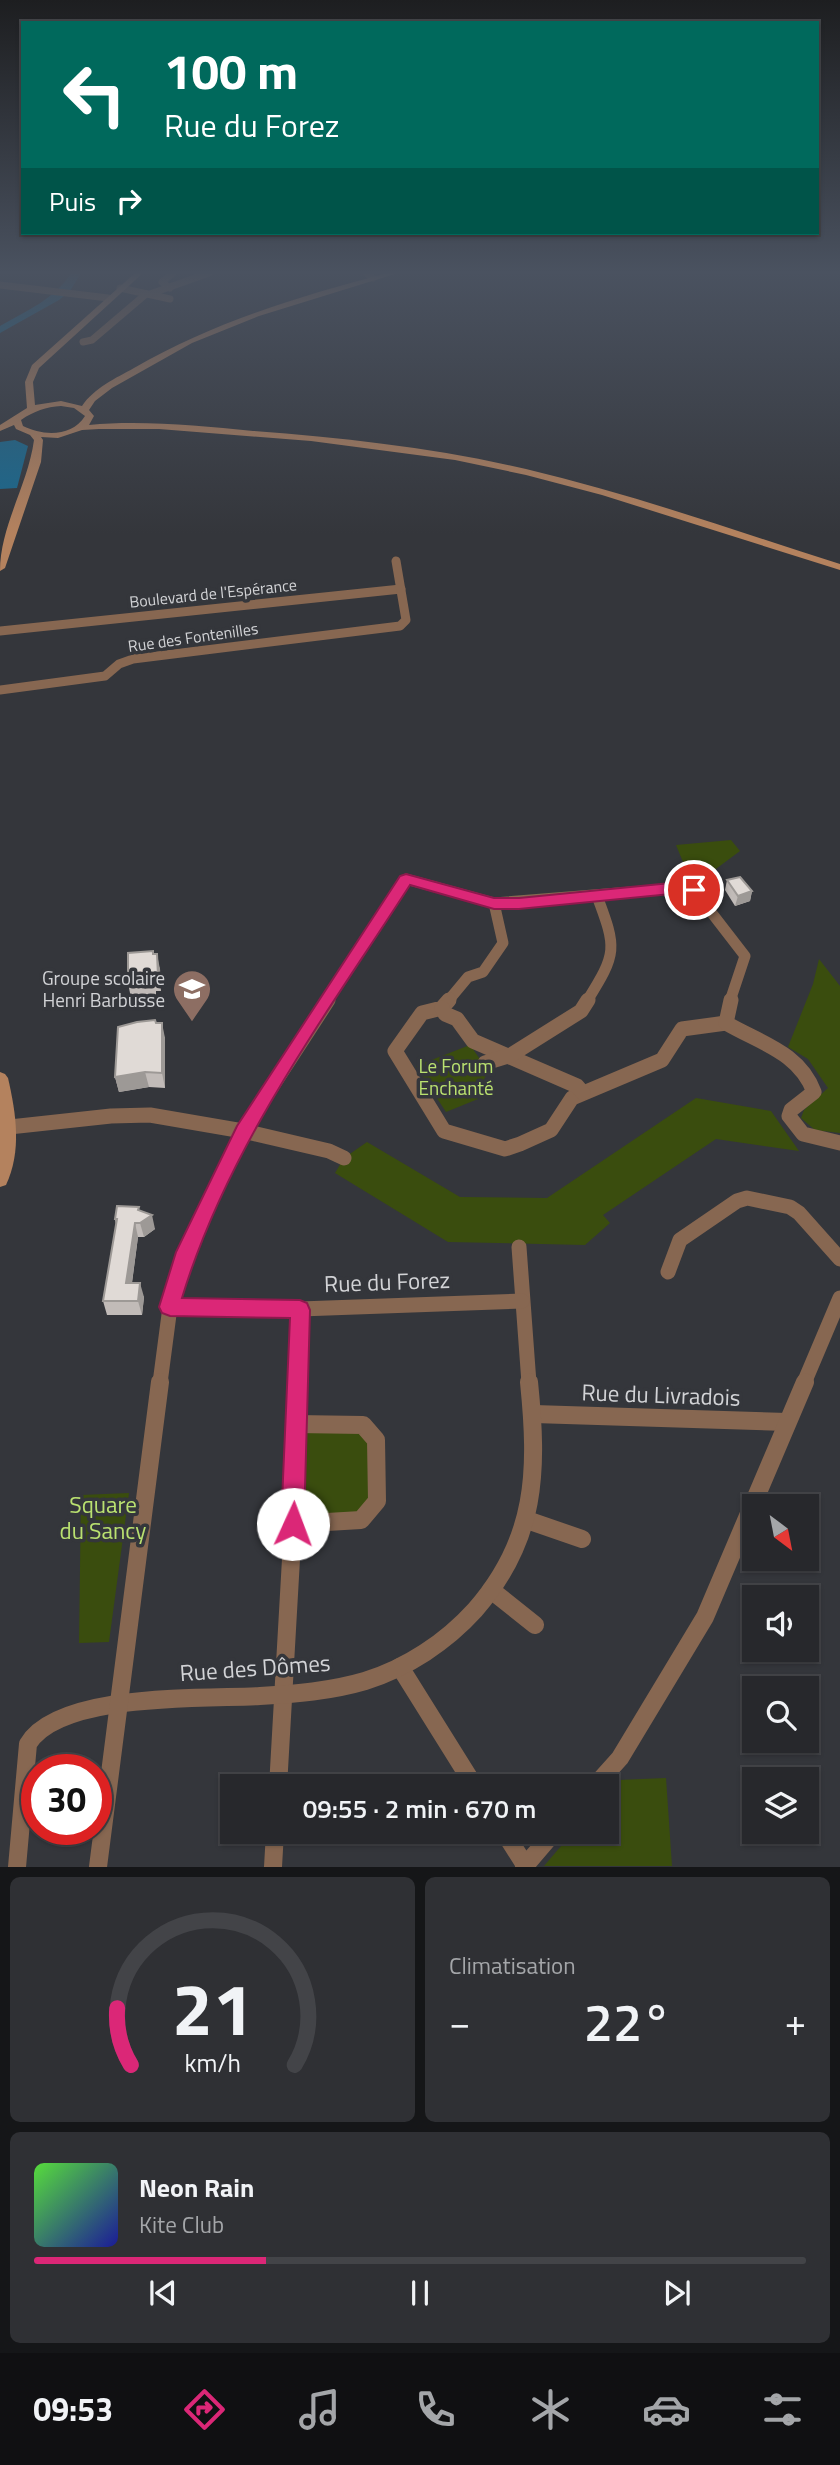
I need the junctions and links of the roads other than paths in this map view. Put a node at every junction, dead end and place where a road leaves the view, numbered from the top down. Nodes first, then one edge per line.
1 (42, 360) edge
2 (155, 360) edge
3 (29, 382) junction
4 (115, 383) junction
5 (56, 404) junction
6 (66, 404) junction
7 (32, 409) junction
8 (88, 413) junction
9 (18, 421) junction
10 (0, 428) edge
11 (79, 429) junction
12 (161, 429) junction
13 (30, 433) junction
14 (67, 433) junction
15 (0, 435) edge
16 (36, 462) junction
17 (396, 561) dead end
18 (840, 567) edge
19 (0, 568) edge
20 (401, 589) junction
21 (0, 631) edge
22 (0, 690) edge
23 (597, 895) junction
24 (494, 903) junction
25 (442, 1008) junction
26 (726, 1023) junction
27 (511, 1055) junction
28 (485, 1063) dead end
29 (0, 1078) edge
30 (583, 1093) junction
31 (5, 1127) edge
32 (243, 1131) junction
33 (840, 1143) edge
34 (344, 1158) dead end
35 (0, 1180) edge
36 (519, 1247) dead end
37 (840, 1259) edge
38 (668, 1272) dead end
39 (840, 1298) edge
40 (522, 1301) junction
41 (170, 1307) junction
42 (300, 1310) junction
43 (534, 1414) junction
44 (787, 1422) junction
45 (296, 1424) junction
46 (527, 1520) junction
47 (293, 1524) junction
48 (582, 1539) dead end
49 (491, 1590) junction
50 (535, 1625) dead end
51 (400, 1667) junction
52 (282, 1695) junction
53 (117, 1703) junction
54 (278, 1774) edge
55 (467, 1774) edge
56 (606, 1774) edge
57 (275, 1844) edge
58 (511, 1844) edge
59 (543, 1844) edge
60 (524, 1866) edge
61 (17, 1867) edge
62 (98, 1867) edge
63 (274, 1867) edge

1 - 3 main road
2 - 4 main road
3 - 5 main road
3 - 7 main road
4 - 6 main road
4 - 8 main road
5 - 6 main road
5 - 7 main road
6 - 8 main road
7 - 9 main road
8 - 11 main road
8 - 12 main road
9 - 10 main road
9 - 13 main road
11 - 12 main road
11 - 14 main road
12 - 18 main road
13 - 14 main road
13 - 15 main road
13 - 16 main road
14 - 16 main road
16 - 19 main road
17 - 20 street
20 - 21 street, Boulevard de l'Espérance
20 - 22 street, Rue des Fontenilles
23 - 24 street
23 - 26 street
23 - 27 street
24 - 25 street
24 - 32 street
25 - 27 street
25 - 30 street
26 - 30 street
26 - 33 street
27 - 28 street
27 - 30 street
29 - 31 main road
31 - 32 street
31 - 35 main road
32 - 34 street
32 - 41 street
36 - 40 street, Rue des Dômes
37 - 38 street
39 - 44 street
40 - 42 street, Rue du Forez
40 - 43 street, Rue des Dômes
41 - 42 street, Rue du Forez
41 - 53 street
42 - 45 street
43 - 44 street, Rue du Livradois
43 - 46 street, Rue des Dômes
44 - 56 street
45 - 47 street
45 - 47 street
46 - 48 street
46 - 49 street, Rue des Dômes
47 - 52 street
49 - 50 street
49 - 51 street, Rue des Dômes
51 - 52 street, Rue des Dômes
51 - 55 street
52 - 53 street, Rue des Dômes
52 - 54 street
53 - 61 street
53 - 62 street
57 - 63 street
58 - 60 street
59 - 60 street

